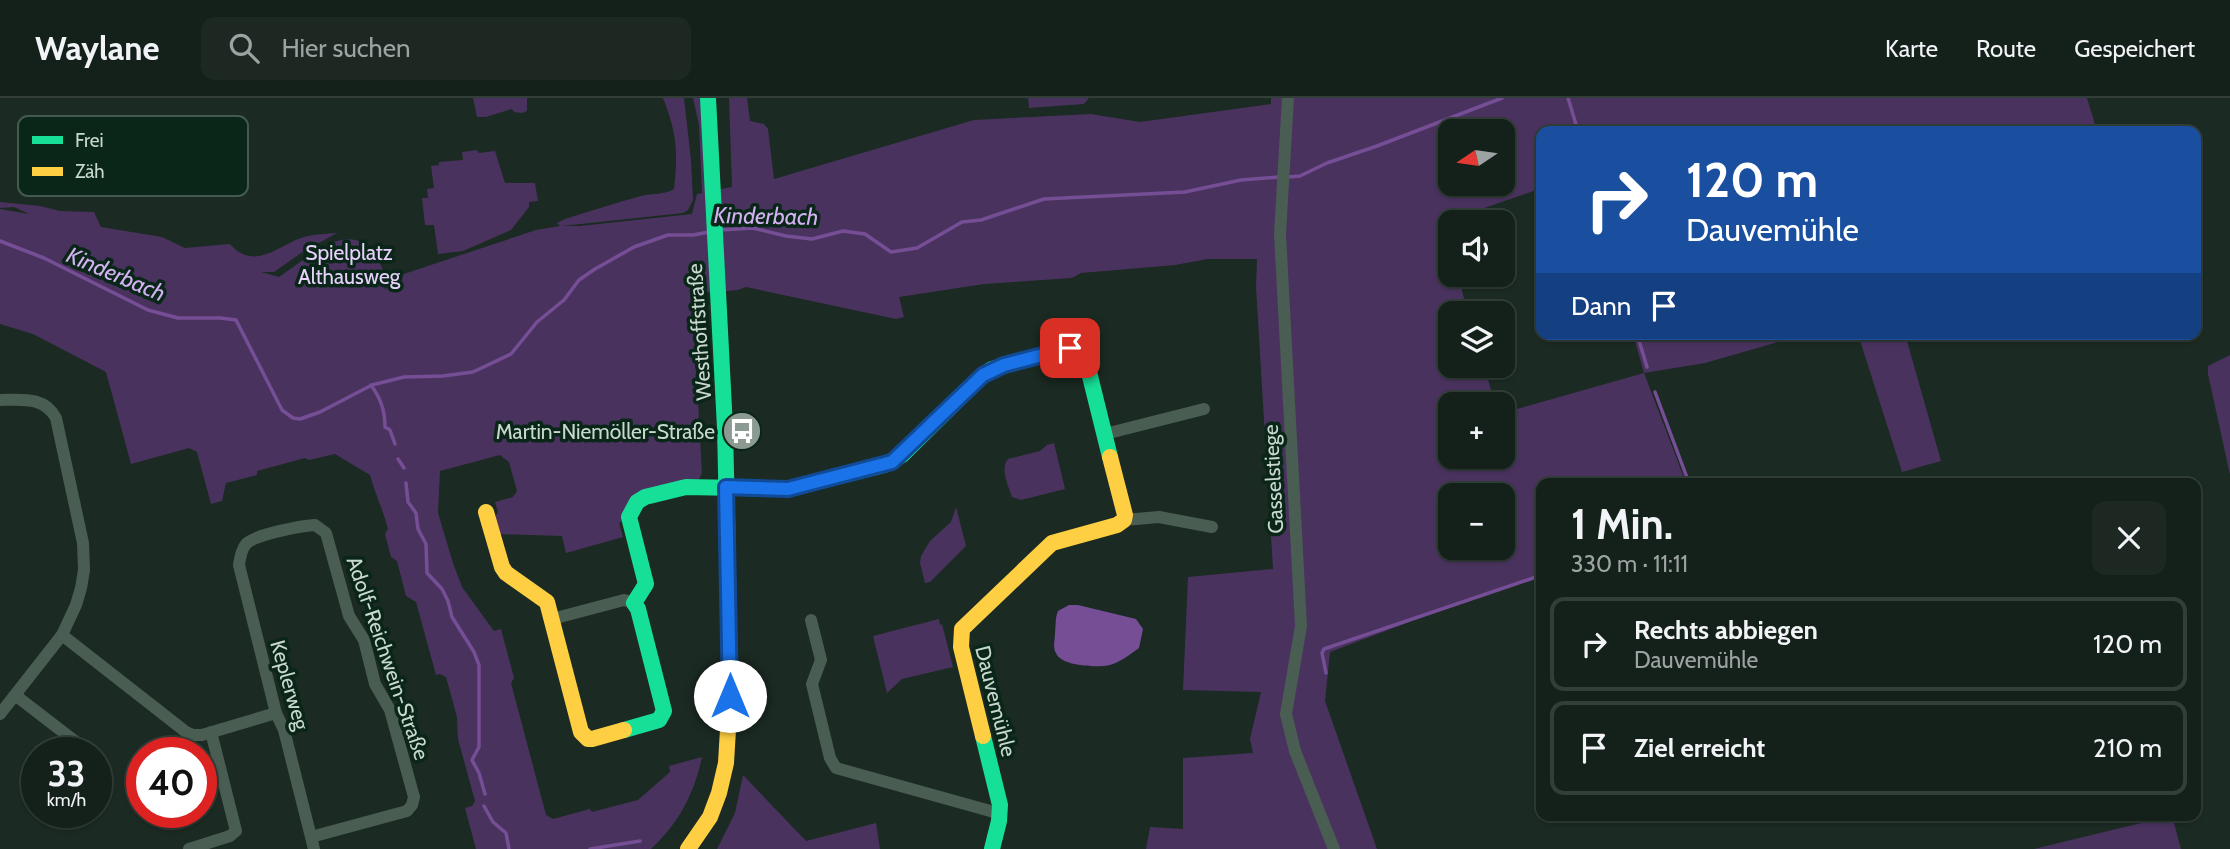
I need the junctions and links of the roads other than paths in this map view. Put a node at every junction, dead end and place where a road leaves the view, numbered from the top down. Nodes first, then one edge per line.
1 (708, 98) edge
2 (1288, 98) edge
3 (0, 400) edge
4 (1204, 409) dead end
5 (1105, 434) junction
6 (726, 487) junction
7 (486, 512) dead end
8 (1124, 520) junction
9 (1212, 527) dead end
10 (256, 538) joint
11 (634, 603) junction
12 (552, 619) junction
13 (811, 620) dead end
14 (62, 635) junction
15 (15, 695) junction
16 (276, 713) junction
17 (0, 714) edge
18 (211, 732) junction
19 (69, 737) edge
20 (1000, 814) junction
21 (312, 843) edge
22 (189, 849) edge
23 (688, 849) edge
24 (992, 849) edge
25 (1334, 849) edge

1 - 6 street, Westhoffstraße
2 - 25 street, Gasselstiege
3 - 14 street
4 - 5 street
5 - 6 street
5 - 8 street
6 - 11 street
6 - 23 street, Westhoffstraße
7 - 12 street
8 - 9 street, Dauvemühle
8 - 20 street, Dauvemühle
10 - 16 street, Keplerweg
10 - 21 street, Adolf-Reichwein-Straße
11 - 12 street
11 - 12 street
13 - 20 street
14 - 15 street
14 - 18 street
15 - 17 street
15 - 19 street
16 - 18 street
16 - 21 street, Keplerweg
18 - 22 street
20 - 24 street, Dauvemühle

